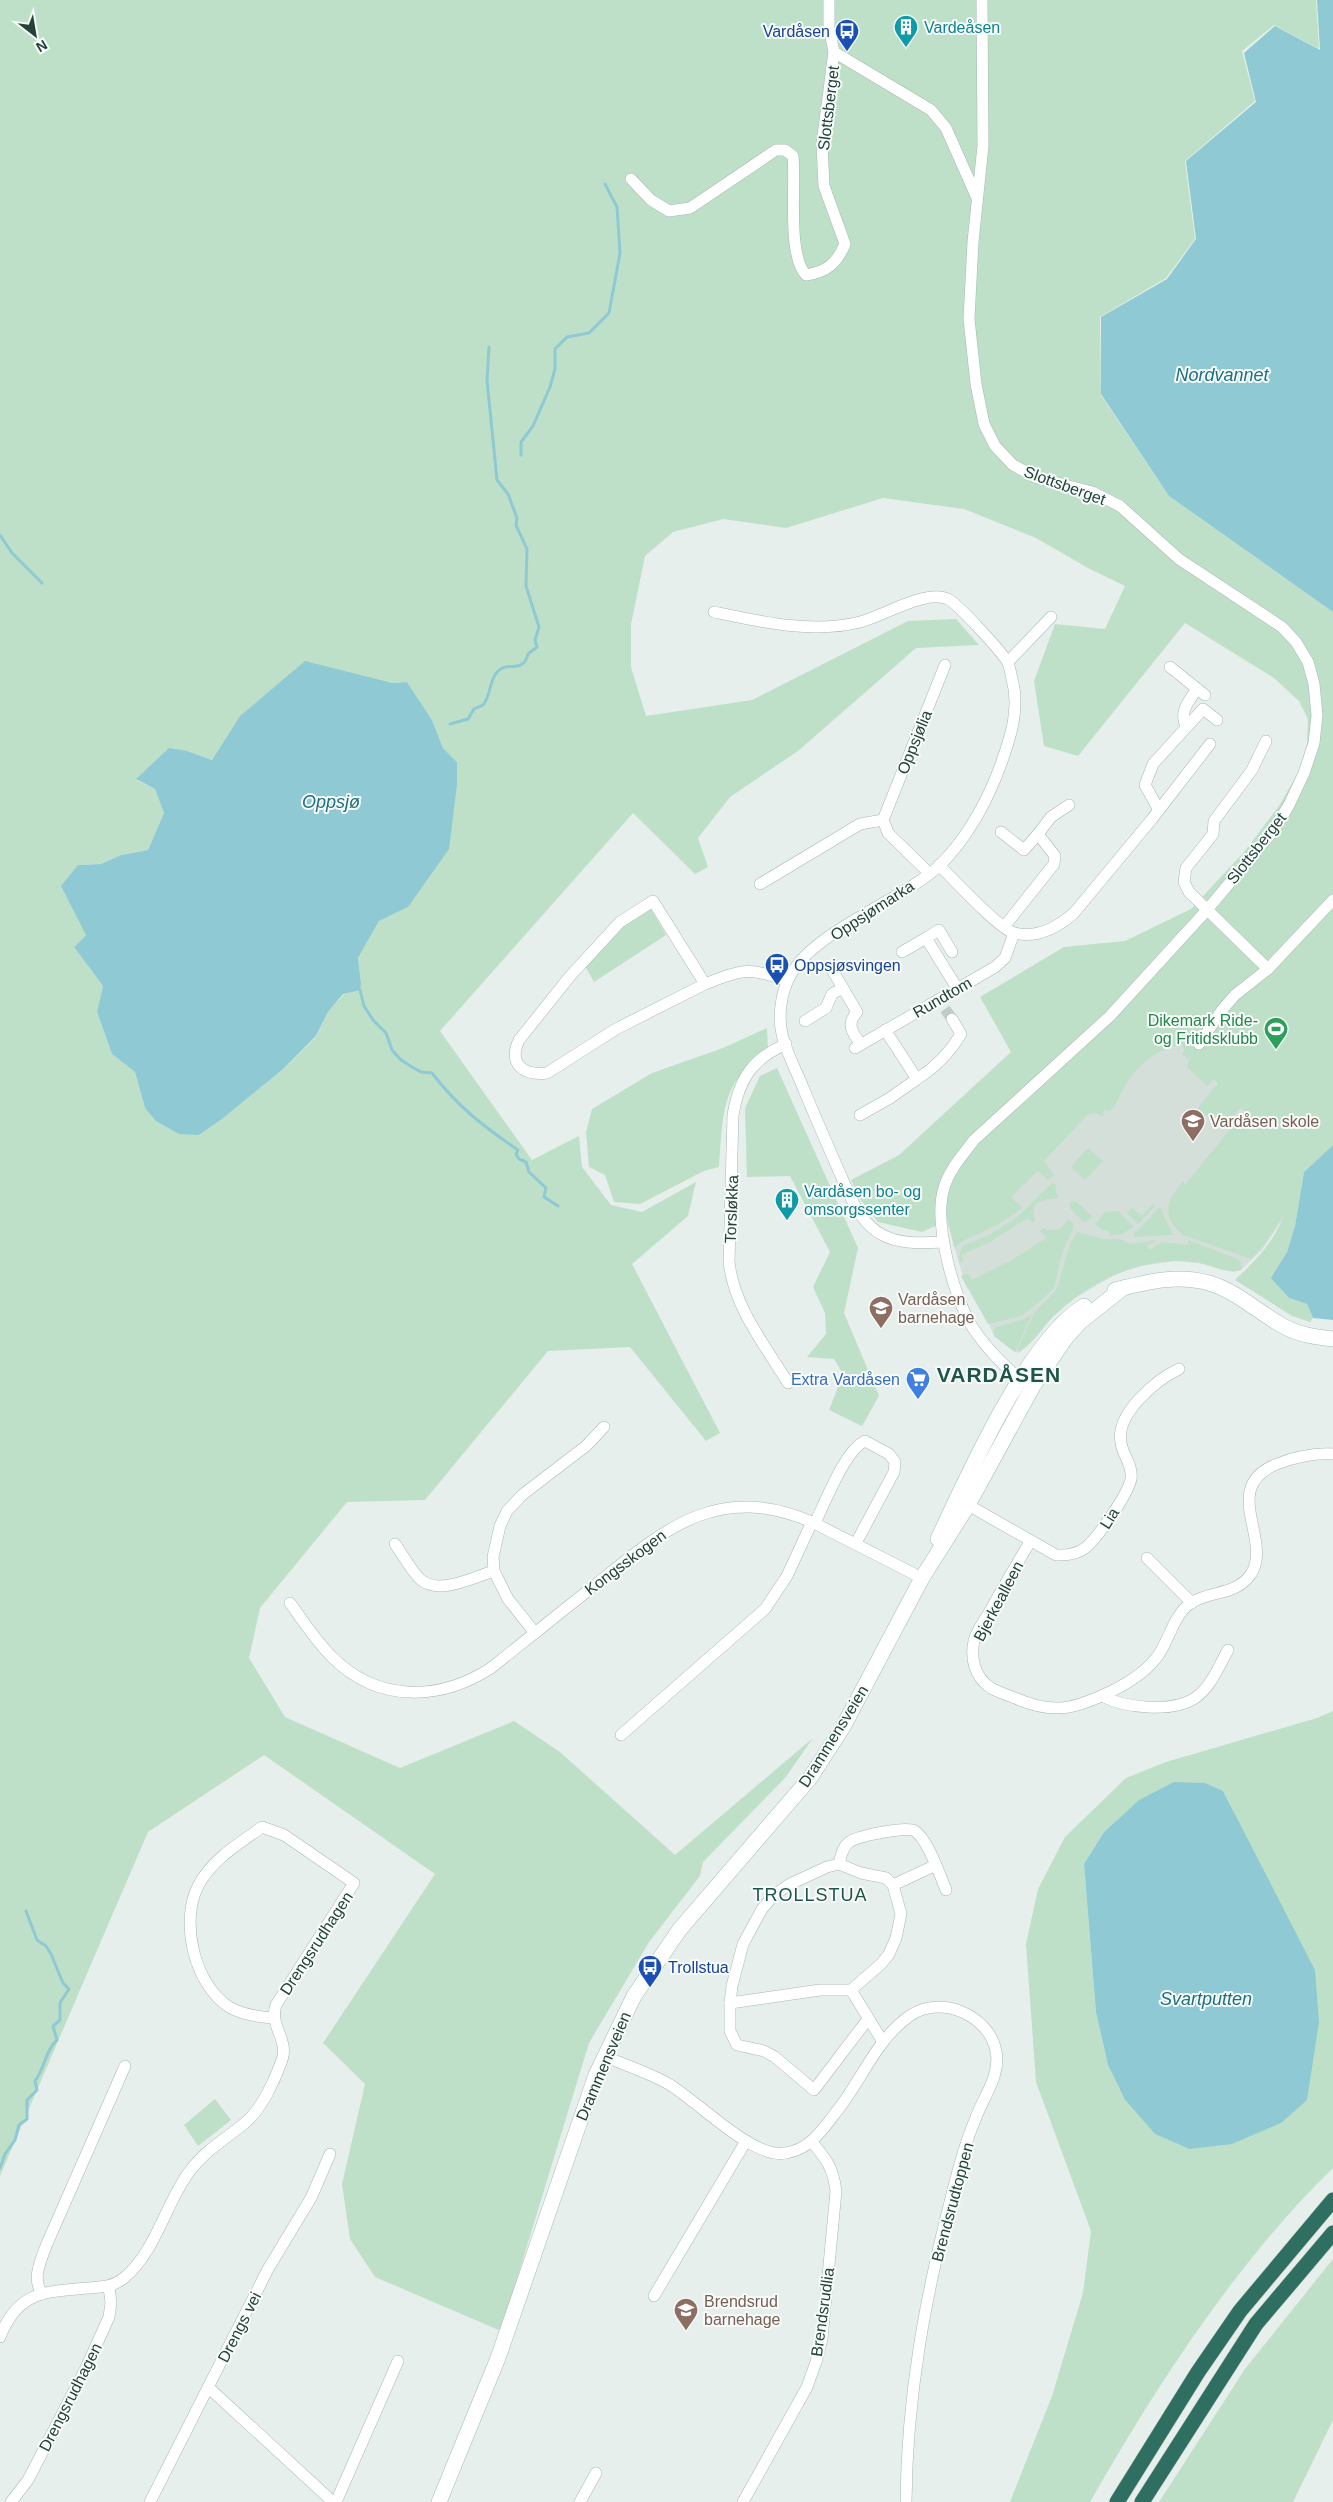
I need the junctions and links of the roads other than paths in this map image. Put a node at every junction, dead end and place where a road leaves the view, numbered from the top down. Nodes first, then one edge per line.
1 (829, 0) edge
2 (982, 0) edge
3 (834, 52) junction
4 (631, 179) dead end
5 (977, 198) junction
6 (714, 612) dead end
7 (1051, 616) dead end
8 (1008, 662) junction
9 (945, 665) dead end
10 (1170, 667) dead end
11 (1217, 720) dead end
12 (1186, 726) junction
13 (1266, 741) dead end
14 (1210, 744) dead end
15 (1069, 805) dead end
16 (1159, 810) junction
17 (883, 820) junction
18 (1001, 832) dead end
19 (1038, 834) junction
20 (939, 865) junction
21 (929, 873) junction
22 (760, 884) dead end
23 (1333, 900) edge
24 (1207, 910) junction
25 (1009, 930) junction
26 (926, 938) junction
27 (902, 952) dead end
28 (939, 960) junction
29 (831, 968) dead end
30 (1268, 969) junction
31 (787, 981) junction
32 (705, 984) junction
33 (842, 988) junction
34 (957, 988) junction
35 (952, 1019) tunnel mouth
36 (805, 1020) dead end
37 (885, 1030) junction
38 (786, 1044) junction
39 (1199, 1044) dead end
40 (917, 1080) junction
41 (860, 1115) dead end
42 (943, 1242) junction
43 (1333, 1339) edge
44 (1179, 1369) dead end
45 (788, 1383) dead end
46 (1027, 1383) junction
47 (604, 1427) dead end
48 (1333, 1454) edge
49 (962, 1502) junction
50 (813, 1523) junction
51 (1030, 1542) junction
52 (856, 1543) junction
53 (395, 1544) dead end
54 (1147, 1558) dead end
55 (494, 1571) junction
56 (922, 1578) junction
57 (290, 1602) dead end
58 (1192, 1603) junction
59 (535, 1633) junction
60 (1228, 1650) dead end
61 (1102, 1696) junction
62 (621, 1735) dead end
63 (839, 1864) junction
64 (936, 1865) junction
65 (893, 1885) junction
66 (946, 1890) dead end
67 (851, 1990) junction
68 (730, 2003) junction
69 (273, 2018) junction
70 (868, 2019) junction
71 (883, 2042) junction
72 (604, 2056) junction
73 (125, 2066) dead end
74 (746, 2141) junction
75 (812, 2142) junction
76 (330, 2154) dead end
77 (1333, 2200) edge
78 (1333, 2233) edge
79 (109, 2287) junction
80 (42, 2294) junction
81 (654, 2296) dead end
82 (0, 2337) edge
83 (398, 2361) dead end
84 (208, 2387) junction
85 (596, 2473) dead end
86 (11, 2502) edge
87 (150, 2502) edge
88 (335, 2502) edge
89 (439, 2502) edge
90 (580, 2502) edge
91 (744, 2502) edge
92 (906, 2502) edge
93 (1117, 2502) edge
94 (1142, 2502) edge

1 - 3 street, Slottsberget
2 - 5 street, Slottsberget
3 - 4 street, Slottsberget
3 - 5 street, Slottsberget
5 - 24 street, Slottsberget
6 - 8 street, Oppsjømarka
7 - 8 street
8 - 20 street, Oppsjømarka
9 - 17 street, Oppsjølia
10 - 12 street
11 - 12 street
12 - 16 street
13 - 24 street
14 - 16 street
15 - 19 street
16 - 25 street
17 - 21 street
17 - 22 street
18 - 19 street
19 - 25 street, Rundtom
20 - 21 street, Oppsjømarka
20 - 25 street
21 - 31 street, Oppsjømarka
23 - 30 street
24 - 30 street
24 - 42 street, Slottsberget
25 - 34 street, Rundtom
26 - 27 street
26 - 28 street
26 - 28 street
28 - 34 street
29 - 33 street
30 - 39 street
31 - 32 street
31 - 38 street, Oppsjømarka
32 - 32 street
33 - 36 street
33 - 37 street, Rundtom
34 - 37 street, Rundtom
35 - 40 street
37 - 40 street
38 - 42 street, Oppsjømarka
38 - 45 street, Torsløkka
40 - 41 street
42 - 46 street, Slottsberget
43 - 46 main road, Drammensveien
44 - 51 street, Lia
46 - 49 main road, Drammensveien
47 - 55 street
48 - 58 street
49 - 51 street, Lia
49 - 56 main road, Drammensveien
50 - 52 street, Kongsskogen
50 - 52 street
50 - 59 street, Kongsskogen
50 - 62 street
51 - 61 street, Bjerkealleen
52 - 56 street, Kongsskogen
53 - 55 street
54 - 58 street
55 - 59 street
56 - 72 main road, Drammensveien
57 - 59 street, Kongsskogen
58 - 61 street, Bjerkealleen
60 - 61 street
63 - 64 street
63 - 65 street
63 - 68 street
64 - 65 street
64 - 66 street
65 - 67 street
67 - 68 street
67 - 70 street
68 - 70 street
69 - 69 street, Drengsrudhagen
69 - 79 street
70 - 71 street
71 - 75 street, Brendsrudtoppen
71 - 92 street, Brendsrudtoppen
72 - 74 street, Brendsrudtoppen
72 - 89 main road, Drammensveien
73 - 80 street
74 - 75 street, Brendsrudtoppen
74 - 81 street
75 - 91 street, Brendsrudlia
76 - 84 street, Drengs vei
77 - 93 highway
78 - 94 highway
79 - 80 street
79 - 86 street, Drengsrudhagen
80 - 82 street
83 - 88 street
84 - 87 street, Drengs vei
84 - 88 street
85 - 90 street

